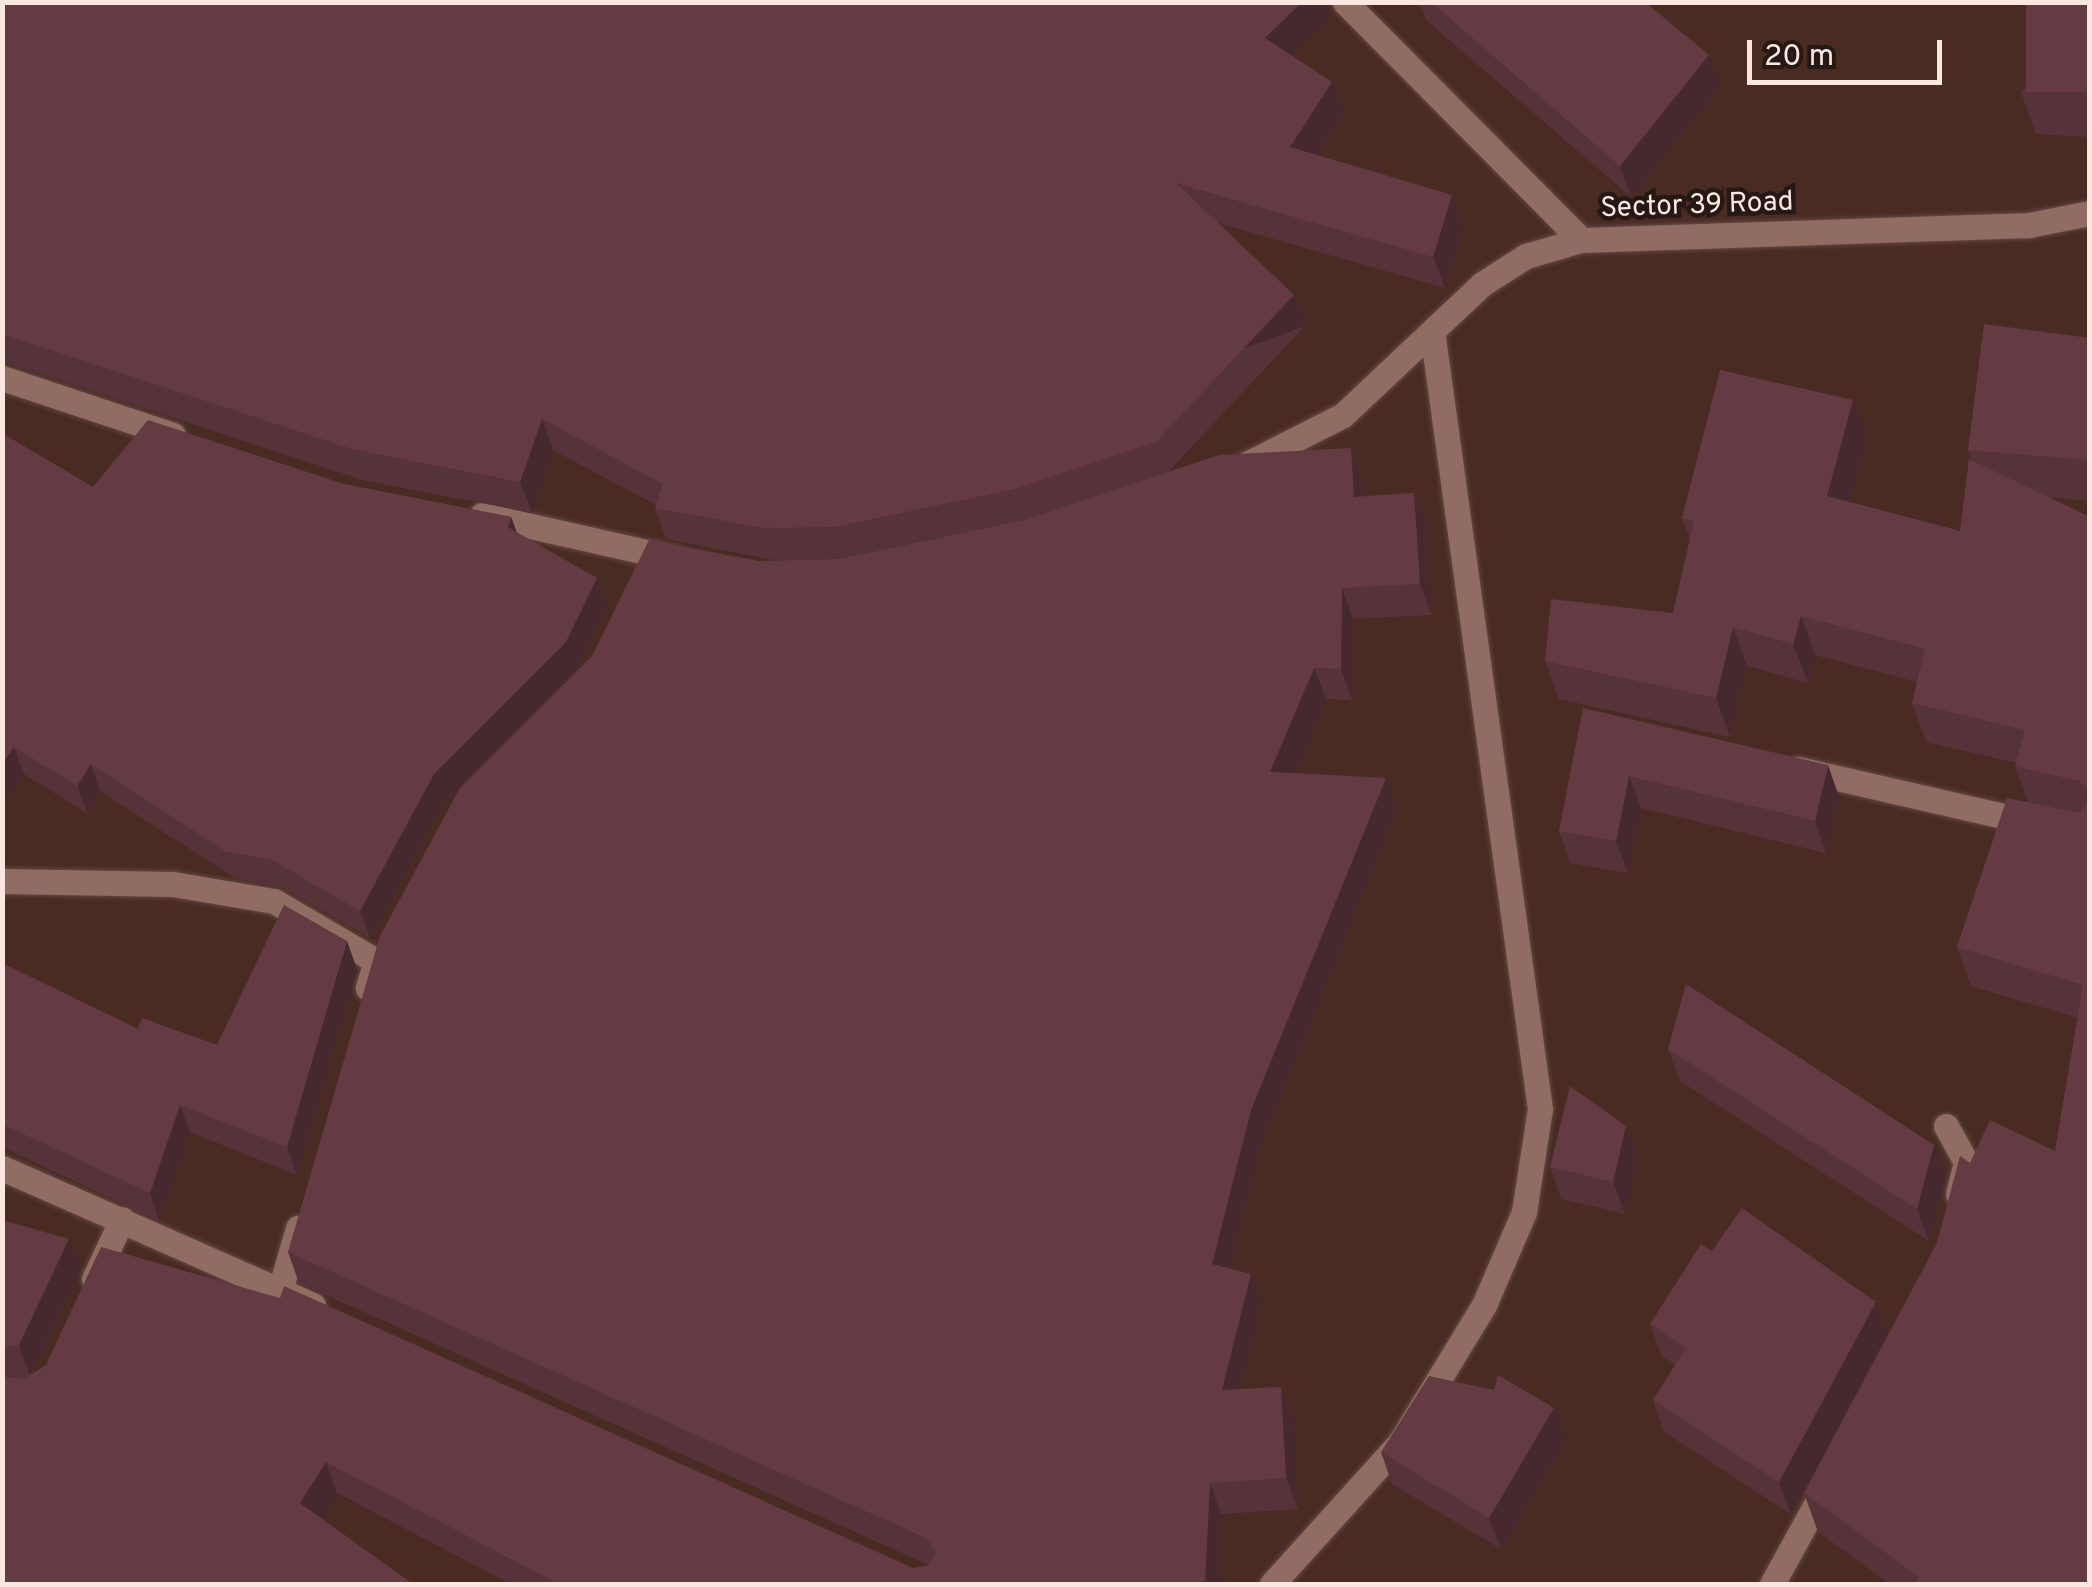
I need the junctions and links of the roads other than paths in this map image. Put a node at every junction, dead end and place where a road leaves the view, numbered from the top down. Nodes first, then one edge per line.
1 (1345, 2) edge
2 (2090, 212) edge
3 (1581, 240) junction
4 (1432, 331) junction
5 (2, 378) edge
6 (209, 446) edge
7 (1218, 474) edge
8 (454, 510) edge
9 (703, 564) edge
10 (1765, 762) edge
11 (2090, 836) edge
12 (2, 881) edge
13 (394, 927) edge
14 (376, 960) junction
15 (360, 1016) edge
16 (1946, 1126) dead end
17 (2, 1168) edge
18 (307, 1199) edge
19 (1952, 1218) edge
20 (122, 1219) junction
21 (280, 1290) junction
22 (82, 1303) edge
23 (334, 1315) edge
24 (1837, 1466) edge
25 (1272, 1584) edge
26 (1772, 1584) edge

1 - 3 street, Sector 39 Road
2 - 3 street, Sector 39 Road
3 - 4 street
4 - 7 street
4 - 25 street
5 - 6 street
8 - 9 street
10 - 11 street
12 - 14 street
13 - 14 street
14 - 15 street
16 - 19 street
17 - 20 street
18 - 21 street
20 - 21 street
20 - 22 street
21 - 23 street
24 - 26 street

